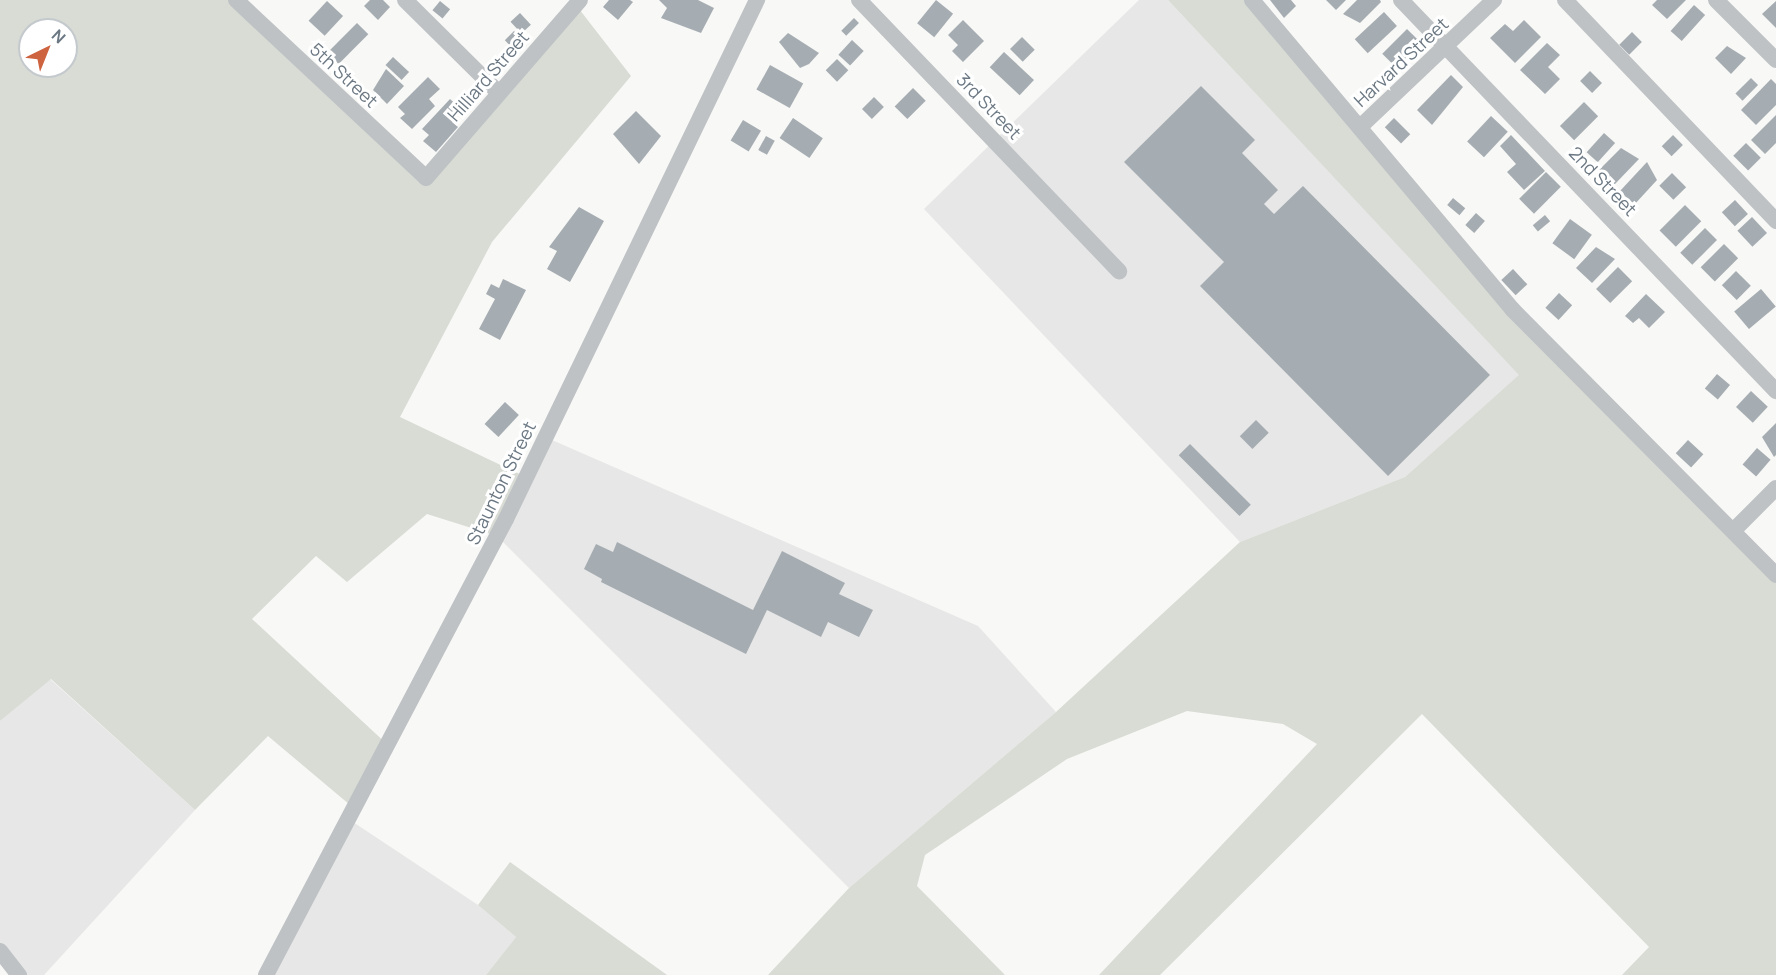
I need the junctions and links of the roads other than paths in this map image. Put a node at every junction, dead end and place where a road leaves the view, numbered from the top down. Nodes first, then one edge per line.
1 (236, 0) edge
2 (405, 0) edge
3 (757, 0) edge
4 (859, 0) edge
5 (1252, 0) edge
6 (1401, 0) edge
7 (1494, 0) edge
8 (1565, 0) edge
9 (1716, 0) edge
10 (576, 2) edge
11 (1446, 46) junction
12 (1776, 60) edge
13 (499, 93) junction
14 (1360, 127) junction
15 (426, 178) joint
16 (1776, 221) edge
17 (1119, 271) dead end
18 (1776, 391) edge
19 (1776, 488) edge
20 (1735, 529) junction
21 (1776, 575) edge
22 (0, 951) edge
23 (19, 975) edge
24 (266, 975) edge

1 - 15 street, 5th Street
2 - 13 street
3 - 24 street, Staunton Street
4 - 17 street, 3rd Street
5 - 14 street
6 - 11 street, 2nd Street
7 - 11 street, Harvard Street
8 - 16 street
9 - 12 street
10 - 13 street, Hilliard Street
11 - 14 street, Harvard Street
11 - 18 street, 2nd Street
13 - 15 street, Hilliard Street
14 - 20 street
19 - 20 street
20 - 21 street
22 - 23 street

